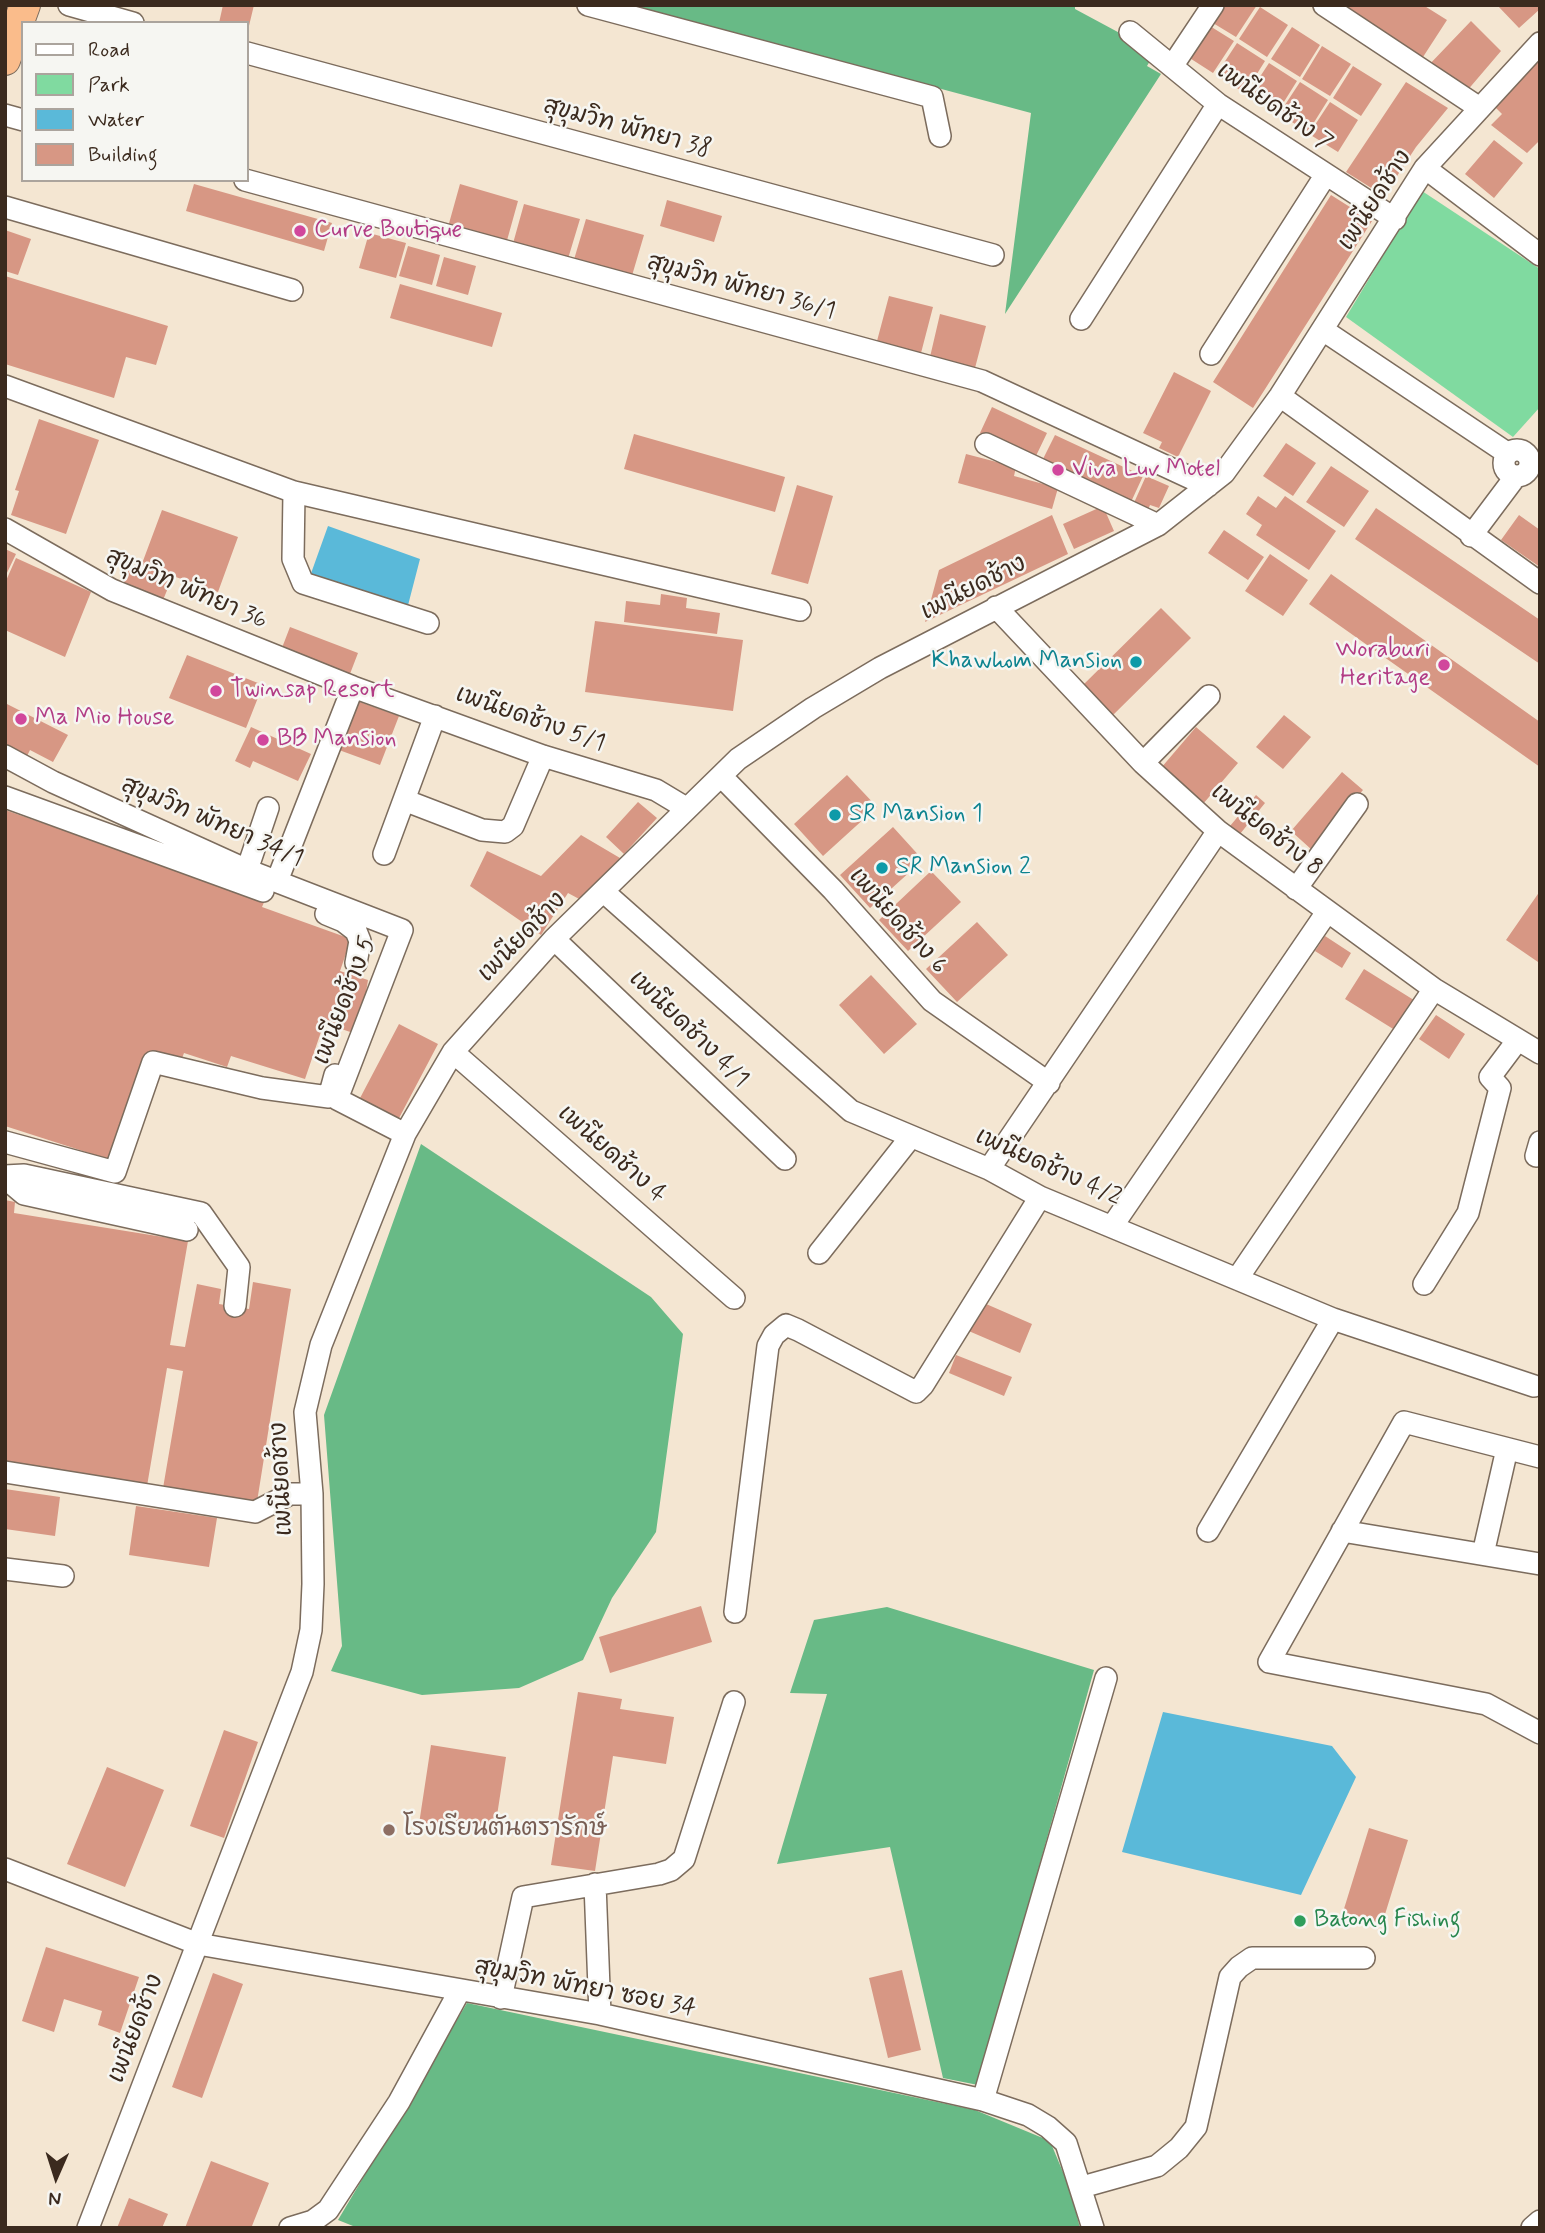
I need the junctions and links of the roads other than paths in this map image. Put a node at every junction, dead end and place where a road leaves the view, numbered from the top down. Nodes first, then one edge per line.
1 (24, 5) edge
2 (69, 5) edge
3 (588, 5) edge
4 (1213, 5) edge
5 (1324, 5) edge
6 (127, 21) edge
7 (1130, 32) dead end
8 (1540, 43) edge
9 (248, 53) edge
10 (5, 60) edge
11 (1173, 65) junction
12 (1218, 104) junction
13 (1478, 107) junction
14 (940, 136) dead end
15 (1425, 168) junction
16 (1325, 176) junction
17 (248, 181) edge
18 (5, 207) edge
19 (1395, 219) junction
20 (993, 255) dead end
21 (1540, 256) edge
22 (292, 290) dead end
23 (1081, 319) dead end
24 (1323, 330) junction
25 (1211, 354) dead end
26 (5, 386) edge
27 (1280, 396) junction
28 (986, 444) dead end
29 (1535, 451) edge
30 (1507, 453) junction
31 (1517, 476) junction
32 (1208, 486) junction
33 (294, 492) junction
34 (1158, 525) junction
35 (5, 528) edge
36 (1471, 536) junction
37 (1540, 583) edge
38 (996, 607) junction
39 (800, 610) dead end
40 (428, 623) dead end
41 (353, 687) junction
42 (1209, 696) dead end
43 (435, 716) junction
44 (5, 756) edge
45 (543, 756) junction
46 (1143, 763) junction
47 (722, 777) junction
48 (5, 797) edge
49 (404, 800) junction
50 (1357, 804) dead end
51 (268, 808) dead end
52 (686, 808) junction
53 (1218, 831) junction
54 (384, 854) dead end
55 (247, 870) junction
56 (277, 881) junction
57 (1296, 889) junction
58 (604, 892) junction
59 (1327, 912) junction
60 (402, 930) joint
61 (554, 939) junction
62 (356, 963) dead end
63 (1434, 989) junction
64 (1517, 1041) junction
65 (342, 1052) dead end
66 (453, 1052) junction
67 (1540, 1053) edge
68 (1049, 1083) junction
69 (405, 1134) junction
70 (910, 1138) junction
71 (5, 1142) edge
72 (785, 1159) dead end
73 (989, 1169) junction
74 (5, 1177) edge
75 (1040, 1196) junction
76 (1113, 1225) junction
77 (187, 1230) dead end
78 (819, 1253) dead end
79 (1237, 1279) junction
80 (1424, 1284) dead end
81 (734, 1298) dead end
82 (235, 1306) dead end
83 (1333, 1319) junction
84 (1534, 1386) dead end
85 (1507, 1449) junction
86 (1540, 1457) edge
87 (5, 1472) edge
88 (312, 1494) junction
89 (1208, 1531) dead end
90 (1342, 1531) junction
91 (1483, 1554) junction
92 (1540, 1563) edge
93 (5, 1569) edge
94 (63, 1576) dead end
95 (736, 1612) dead end
96 (1106, 1678) dead end
97 (734, 1702) dead end
98 (1540, 1733) edge
99 (5, 1870) edge
100 (595, 1884) junction
101 (198, 1944) junction
102 (1364, 1958) dead end
103 (459, 1992) junction
104 (501, 1998) junction
105 (600, 2014) junction
106 (983, 2100) junction
107 (1082, 2187) junction
108 (1540, 2221) edge
109 (321, 2225) edge
110 (88, 2228) edge
111 (290, 2228) edge
112 (1093, 2228) edge
113 (1532, 2228) edge

1 - 10 highway
2 - 6 street
3 - 14 street
4 - 11 street
5 - 13 street
7 - 11 street, เพนียดช้าง 7
8 - 13 street, เพนียดช้าง
9 - 20 street, สุขุมวิท พัทยา 38
11 - 12 street, เพนียดช้าง 7
12 - 16 street, เพนียดช้าง 7
12 - 23 street
13 - 15 street, เพนียดช้าง
15 - 19 street, เพนียดช้าง
15 - 21 street
16 - 19 street, เพนียดช้าง 7
16 - 25 street
17 - 32 street, สุขุมวิท พัทยา 36/1
18 - 22 street
19 - 24 street, เพนียดช้าง
24 - 27 street, เพนียดช้าง
24 - 30 street
26 - 33 street
27 - 32 street, เพนียดช้าง
27 - 36 street
28 - 34 street
29 - 30 street
29 - 31 street
30 - 31 street
31 - 36 street
32 - 34 street, เพนียดช้าง
33 - 39 street
33 - 40 street
34 - 38 street, เพนียดช้าง
35 - 41 street, สุขุมวิท พัทยา 36
36 - 37 street
38 - 46 street, เพนียดช้าง 8
38 - 47 street, เพนียดช้าง
41 - 43 street, เพนียดช้าง 5/1
41 - 56 street
42 - 46 street
43 - 45 street, เพนียดช้าง 5/1
43 - 49 street
44 - 55 street, สุขุมวิท พัทยา 34/1
45 - 49 street
45 - 52 street, เพนียดช้าง 5/1
46 - 53 street, เพนียดช้าง 8
47 - 52 street, เพนียดช้าง
47 - 68 street, เพนียดช้าง 6
48 - 62 street
49 - 54 street
50 - 57 street
51 - 55 street
52 - 58 street, เพนียดช้าง
53 - 57 street, เพนียดช้าง 8
53 - 68 street
55 - 56 street, สุขุมวิท พัทยา 34/1
56 - 60 street, สุขุมวิท พัทยา 34/1
57 - 59 street, เพนียดช้าง 8
58 - 61 street, เพนียดช้าง
58 - 70 street, เพนียดช้าง 4/2
59 - 63 street, เพนียดช้าง 8
59 - 76 street
60 - 69 street, เพนียดช้าง 5
61 - 66 street, เพนียดช้าง
61 - 72 street, เพนียดช้าง 4/1
63 - 64 street, เพนียดช้าง 8
63 - 79 street
64 - 67 street, เพนียดช้าง 8
64 - 80 street
65 - 71 street
66 - 69 street, เพนียดช้าง
66 - 81 street, เพนียดช้าง 4
68 - 73 street
69 - 88 street, เพนียดช้าง
70 - 73 street, เพนียดช้าง 4/2
70 - 78 street
73 - 75 street, เพนียดช้าง 4/2
74 - 77 street
74 - 82 street
75 - 76 street, เพนียดช้าง 4/2
75 - 95 street
76 - 79 street, เพนียดช้าง 4/2
79 - 83 street, เพนียดช้าง 4/2
83 - 84 street, เพนียดช้าง 4/2
83 - 89 street
85 - 86 street
85 - 90 street
85 - 91 street
87 - 88 street
88 - 101 street, เพนียดช้าง
90 - 91 street
90 - 98 street
91 - 92 street
93 - 94 street
96 - 106 street
97 - 100 street
99 - 101 street, สุขุมวิท พัทยา ซอย 34
100 - 104 street
100 - 105 street
101 - 103 street, สุขุมวิท พัทยา ซอย 34
101 - 110 street, เพนียดช้าง
102 - 107 street
103 - 104 street, สุขุมวิท พัทยา ซอย 34
103 - 109 street
104 - 105 street, สุขุมวิท พัทยา ซอย 34
105 - 106 street, สุขุมวิท พัทยา ซอย 34
106 - 107 street, สุขุมวิท พัทยา ซอย 34
107 - 112 street, สุขุมวิท พัทยา ซอย 34
108 - 113 street
109 - 111 street

